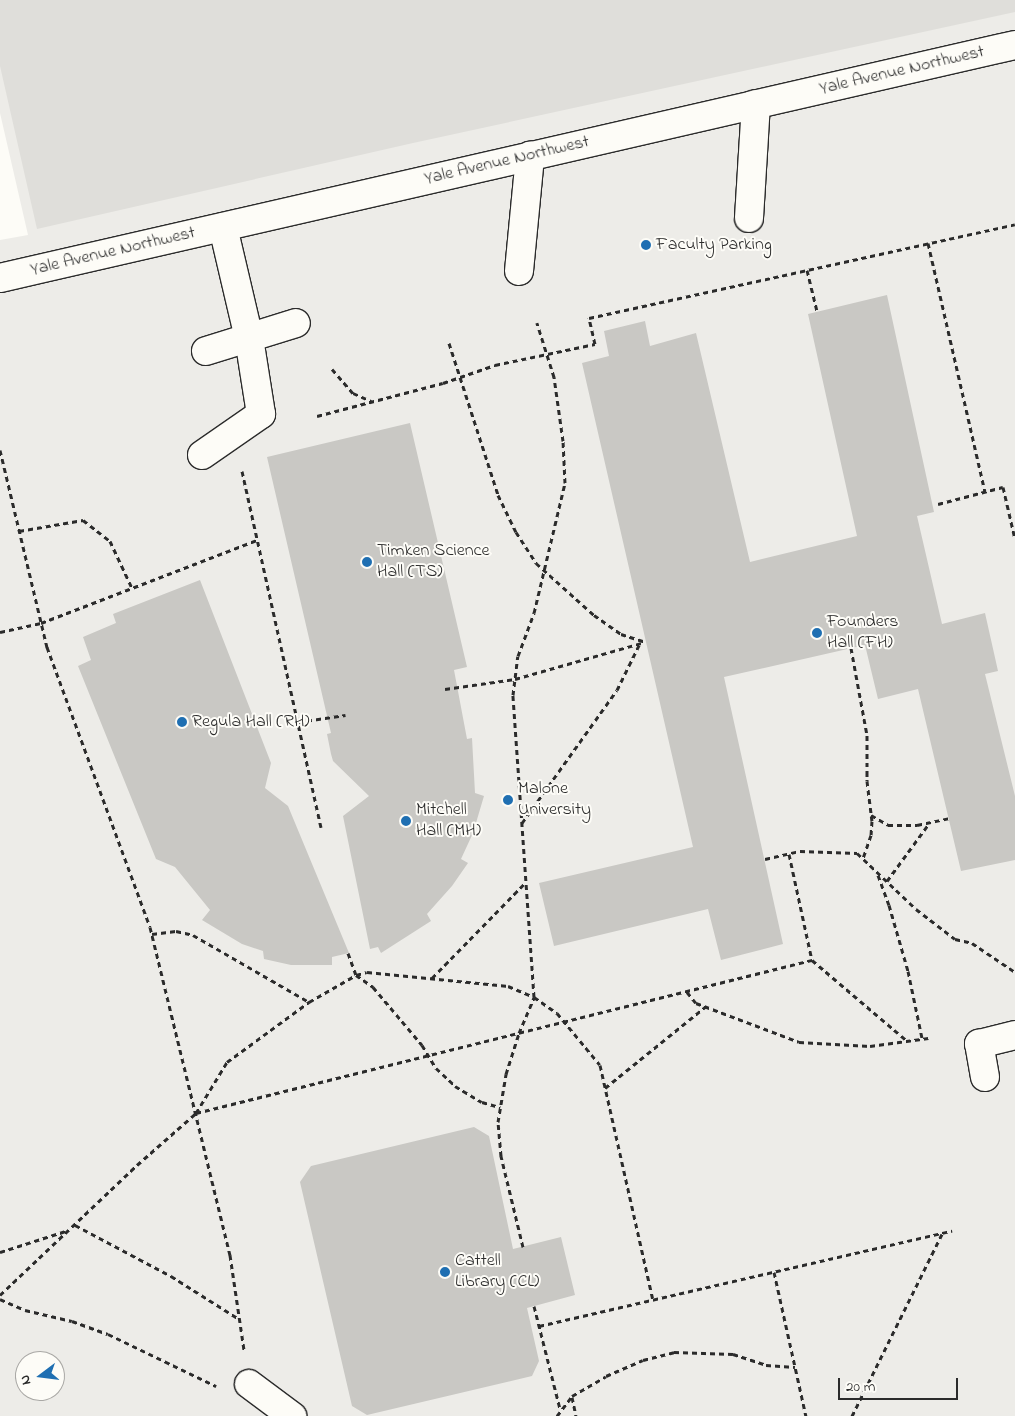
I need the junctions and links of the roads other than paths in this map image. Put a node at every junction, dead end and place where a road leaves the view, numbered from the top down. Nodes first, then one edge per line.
1 (1015, 45) edge
2 (756, 104) junction
3 (530, 156) junction
4 (748, 218) dead end
5 (223, 226) junction
6 (519, 271) dead end
7 (0, 278) edge
8 (296, 323) dead end
9 (249, 338) junction
10 (206, 351) dead end
11 (202, 455) dead end
12 (1015, 1036) edge
13 (985, 1077) dead end
14 (249, 1384) road end
15 (292, 1416) edge

1 - 2 street, Yale Avenue Northwest
2 - 3 street, Yale Avenue Northwest
2 - 4 street
3 - 5 street, Yale Avenue Northwest
3 - 6 street
5 - 7 street, Yale Avenue Northwest
5 - 9 street
8 - 9 street
9 - 10 street
9 - 11 street
12 - 13 street
14 - 15 street

